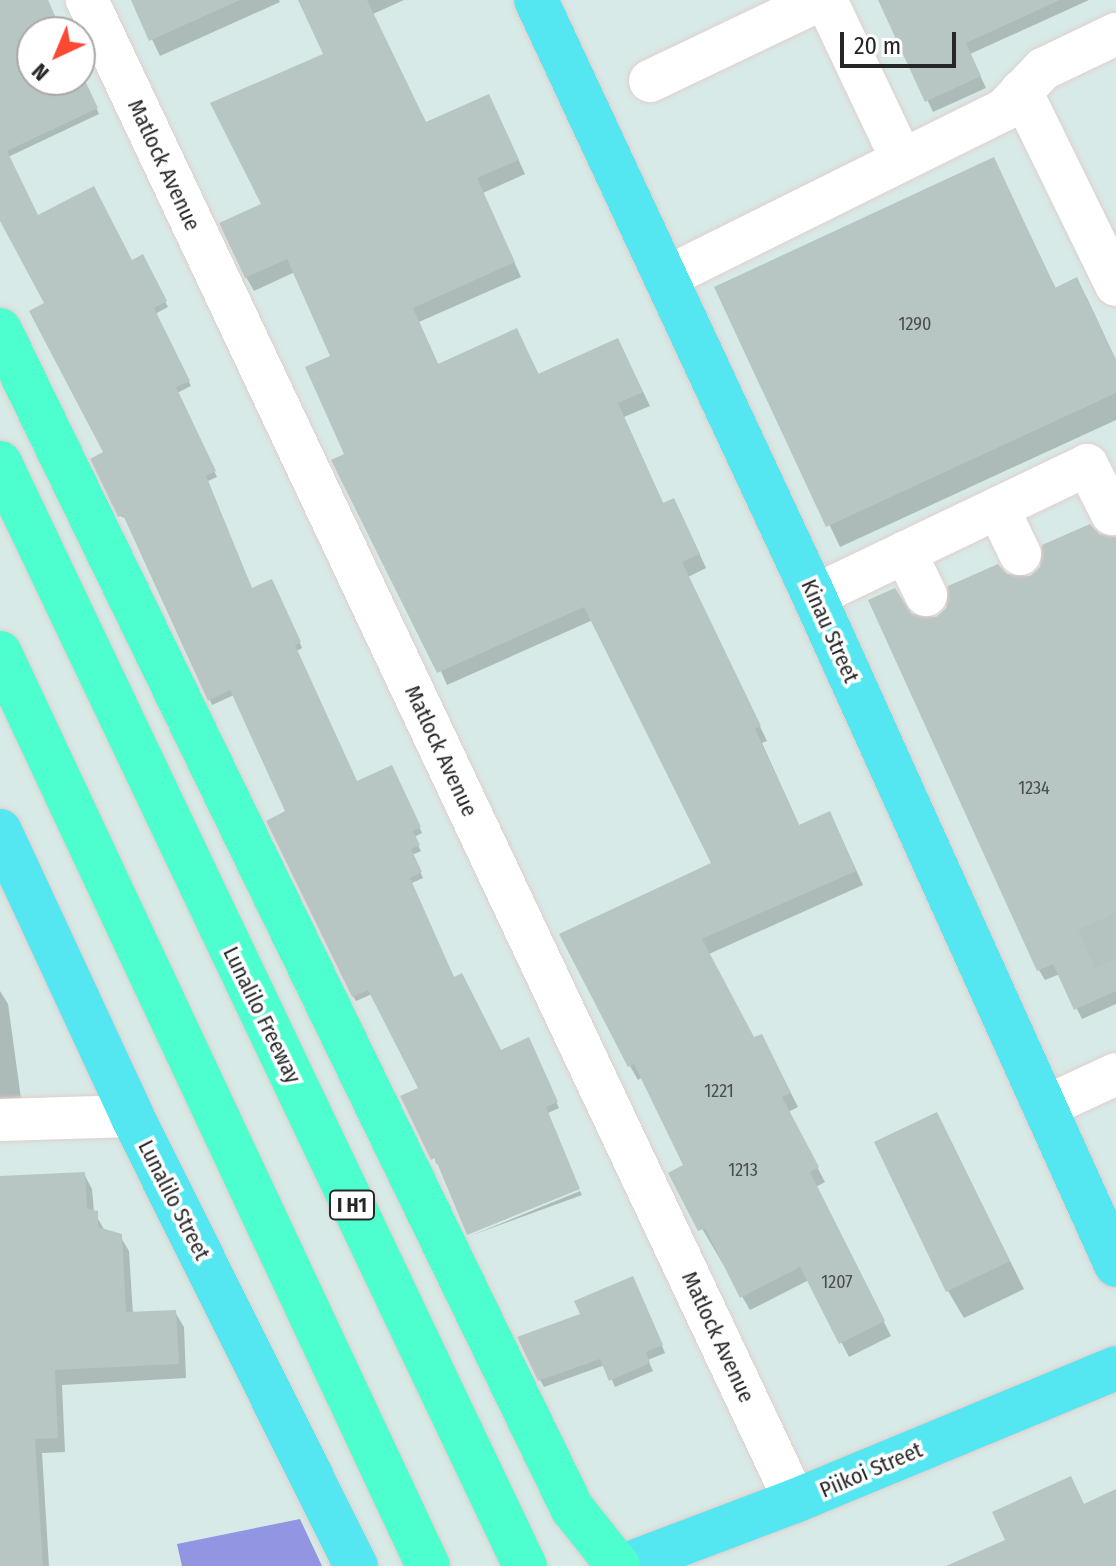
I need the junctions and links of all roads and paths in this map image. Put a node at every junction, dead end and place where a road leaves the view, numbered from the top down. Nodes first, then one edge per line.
1 (87, 0) edge
2 (536, 0) edge
3 (823, 0) edge
4 (1116, 34) edge
5 (650, 81) dead end
6 (1021, 91) junction
7 (902, 160) junction
8 (667, 277) junction
9 (1116, 285) edge
10 (0, 330) edge
11 (0, 463) edge
12 (1111, 503) edge
13 (998, 508) junction
14 (905, 552) junction
15 (1020, 554) dead end
16 (926, 595) dead end
17 (814, 596) junction
18 (0, 653) edge
19 (0, 831) edge
20 (1116, 1074) edge
21 (1045, 1107) junction
22 (132, 1116) junction
23 (0, 1120) edge
24 (1116, 1265) edge
25 (1116, 1368) edge
26 (795, 1501) junction
27 (356, 1566) edge
28 (428, 1566) edge
29 (525, 1566) edge
30 (620, 1566) edge

1 - 26 street, Matlock Avenue
2 - 8 main road, Kinau Street
3 - 5 street
3 - 7 street
4 - 6 street
6 - 7 street
6 - 9 street
7 - 8 street
8 - 17 main road, Kinau Street
10 - 30 highway
11 - 29 highway, Lunalilo Freeway / I H1
12 - 13 street
13 - 14 street
13 - 15 street
14 - 16 street
14 - 17 street
17 - 21 main road, Kinau Street
18 - 28 highway
19 - 22 main road, Lunalilo Street
20 - 21 street
21 - 24 main road, Kinau Street
22 - 23 street
22 - 27 main road, Lunalilo Street
25 - 26 main road, Piikoi Street
26 - 30 main road, Piikoi Street

